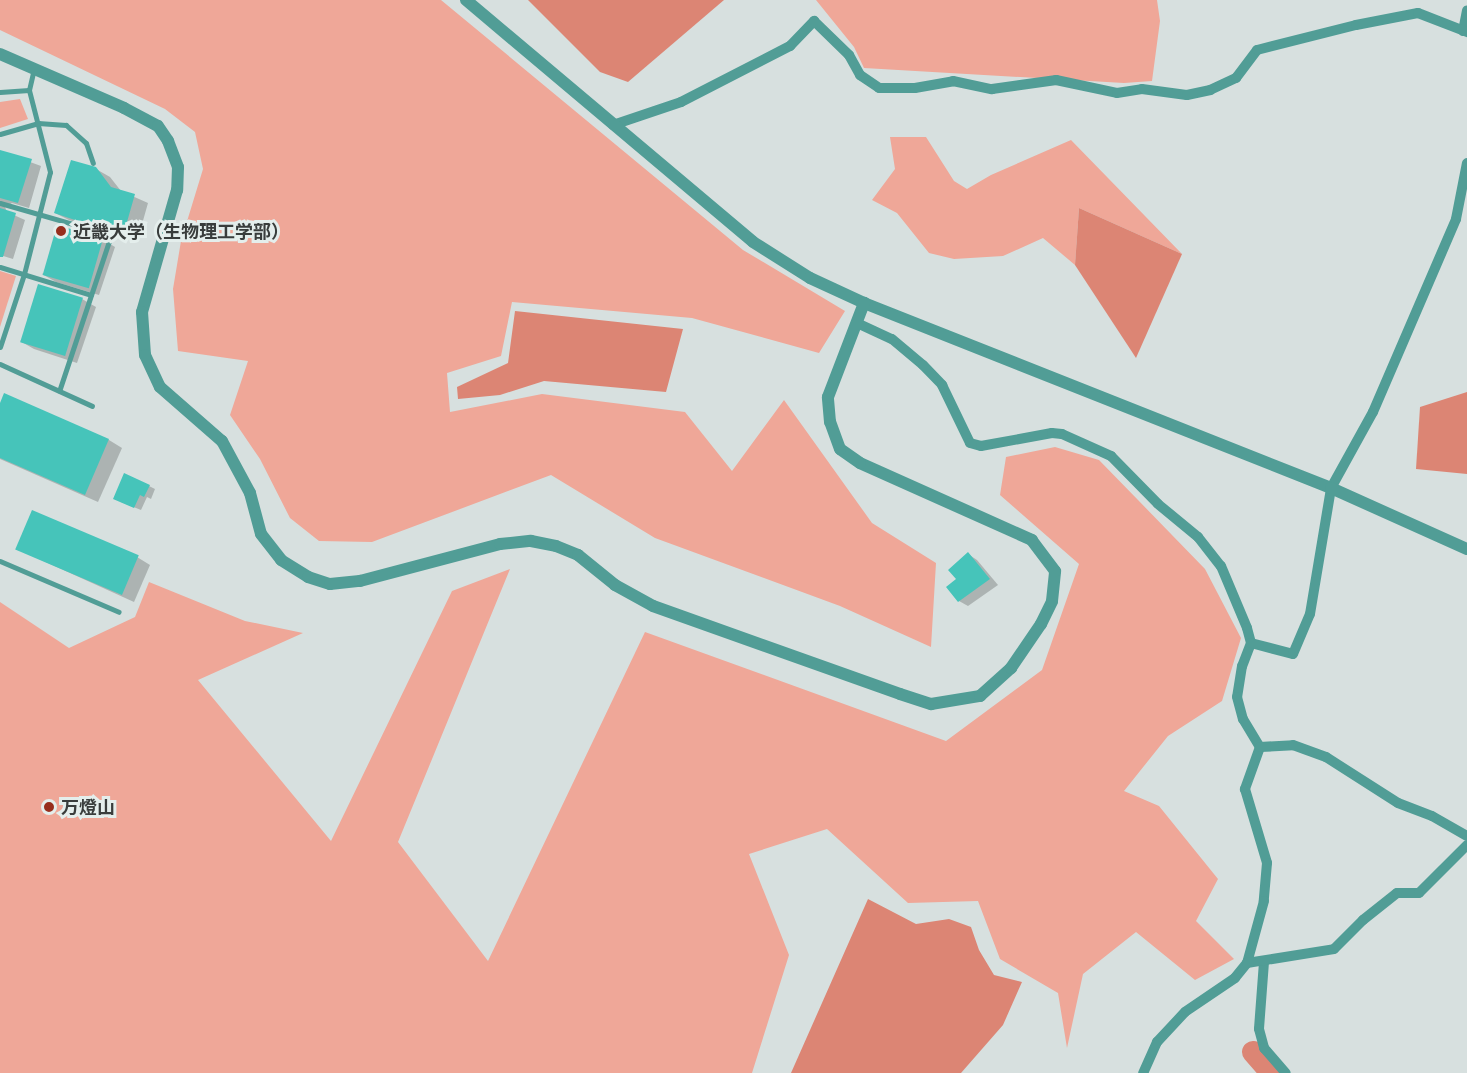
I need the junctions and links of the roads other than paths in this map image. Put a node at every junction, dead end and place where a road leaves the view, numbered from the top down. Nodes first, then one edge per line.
1 (466, 0) edge
2 (1467, 10) edge
3 (1465, 31) edge
4 (0, 54) edge
5 (34, 69) junction
6 (29, 90) junction
7 (0, 92) edge
8 (38, 123) junction
9 (613, 125) junction
10 (0, 134) edge
11 (1467, 162) edge
12 (93, 163) dead end
13 (0, 203) edge
14 (39, 214) junction
15 (0, 267) edge
16 (24, 274) junction
17 (91, 295) junction
18 (864, 303) junction
19 (0, 321) edge
20 (857, 323) junction
21 (7, 324) junction
22 (0, 347) edge
23 (0, 364) edge
24 (59, 391) junction
25 (92, 406) dead end
26 (1331, 488) junction
27 (1467, 549) edge
28 (0, 561) edge
29 (119, 612) dead end
30 (1251, 643) junction
31 (1260, 747) junction
32 (1467, 836) edge
33 (1467, 845) edge
34 (1264, 962) junction
35 (1247, 963) junction
36 (1143, 1073) edge
37 (1286, 1073) edge

1 - 9 street
2 - 3 street
3 - 9 street
4 - 5 street
5 - 6 lane
5 - 20 street
6 - 7 lane
6 - 8 lane
8 - 10 lane
8 - 12 lane
8 - 14 lane
9 - 18 street
11 - 26 street
13 - 14 lane
14 - 16 lane
14 - 17 lane
15 - 16 lane
16 - 17 lane
16 - 21 lane
17 - 24 lane
18 - 20 street
18 - 26 street
19 - 21 lane
20 - 30 street
21 - 22 lane
23 - 24 lane
24 - 25 lane
26 - 27 street
26 - 30 street
28 - 29 lane
30 - 31 street
31 - 32 street
31 - 35 street
33 - 34 street
34 - 35 street
34 - 37 street
35 - 36 street

